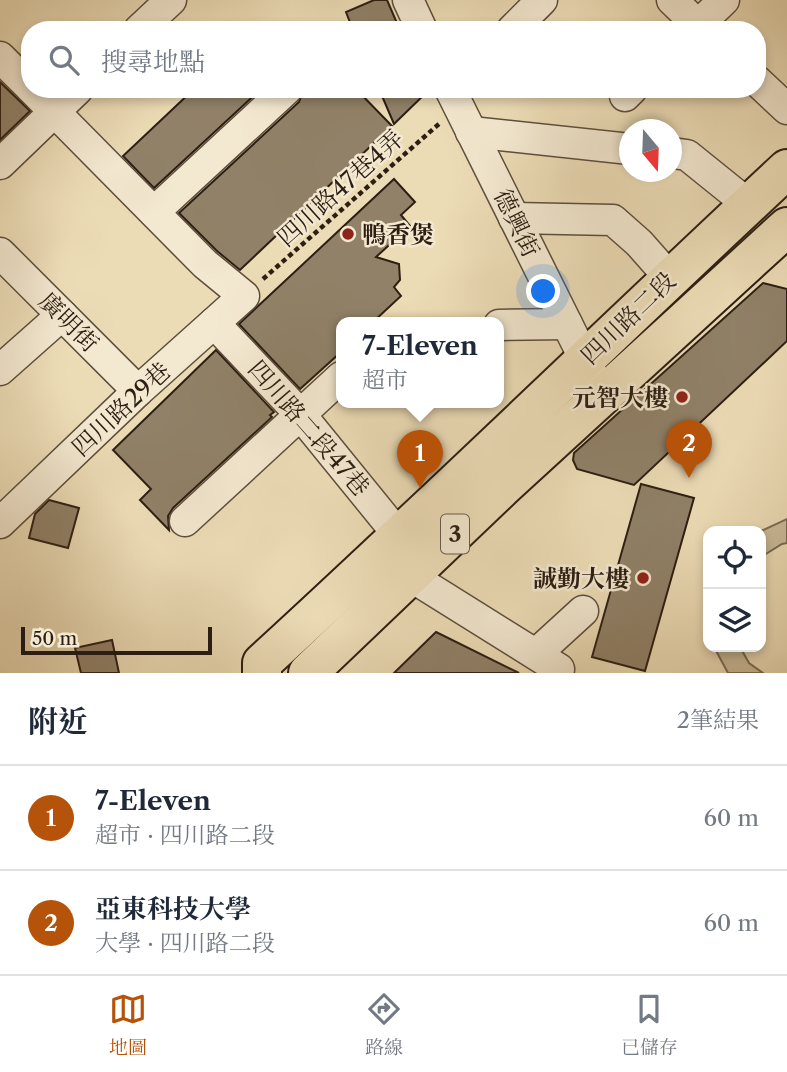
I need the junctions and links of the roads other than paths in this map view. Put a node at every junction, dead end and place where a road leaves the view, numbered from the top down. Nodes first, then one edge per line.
1 (171, 0) edge
2 (408, 0) edge
3 (542, 0) edge
4 (672, 0) edge
5 (724, 0) edge
6 (149, 21) edge
7 (418, 21) edge
8 (521, 21) edge
9 (692, 21) edge
10 (704, 21) edge
11 (0, 57) edge
12 (21, 78) edge
13 (766, 89) edge
14 (41, 98) edge
15 (69, 98) edge
16 (277, 98) edge
17 (461, 104) edge
18 (787, 109) edge
19 (54, 112) junction
20 (619, 146) edge
21 (682, 154) edge
22 (0, 164) edge
23 (787, 169) edge
24 (749, 205) junction
25 (154, 212) junction
26 (514, 218) junction
27 (787, 227) edge
28 (0, 253) edge
29 (670, 278) junction
30 (62, 315) junction
31 (214, 323) junction
32 (567, 324) junction
33 (504, 325) edge
34 (585, 359) junction
35 (0, 370) edge
36 (336, 382) edge
37 (138, 391) junction
38 (603, 395) junction
39 (300, 414) junction
40 (185, 521) dead end
41 (0, 523) edge
42 (400, 537) junction
43 (415, 573) junction
44 (583, 611) dead end
45 (262, 673) edge
46 (308, 673) edge

1 - 6 street
2 - 7 street
3 - 8 street
4 - 9 street
5 - 10 street
11 - 12 street
13 - 18 street
14 - 19 street
15 - 19 street
16 - 25 street
17 - 20 street
17 - 26 street, 德興街
19 - 22 street
19 - 25 street
21 - 24 street
23 - 24 main road, 四川路二段 / 3
24 - 29 main road, 四川路二段 / 3
25 - 31 street, 四川路29巷
26 - 29 street
26 - 32 street, 德興街
27 - 38 main road, 四川路二段 / 3
28 - 30 street, 廣明街
29 - 34 main road, 四川路二段 / 3
30 - 35 street
30 - 37 street, 廣明街
31 - 37 street, 四川路29巷
31 - 39 street, 四川路二段47巷
32 - 33 street
32 - 34 street, 德興街
34 - 38 street, 德興街
34 - 42 main road, 四川路二段 / 3
36 - 39 street
37 - 41 street, 四川路29巷
38 - 43 main road, 四川路二段 / 3
39 - 40 street
39 - 42 street, 四川路二段47巷
42 - 43 street, 四川路二段47巷
42 - 45 main road, 四川路二段 / 3
43 - 44 street
43 - 46 main road, 四川路二段 / 3

